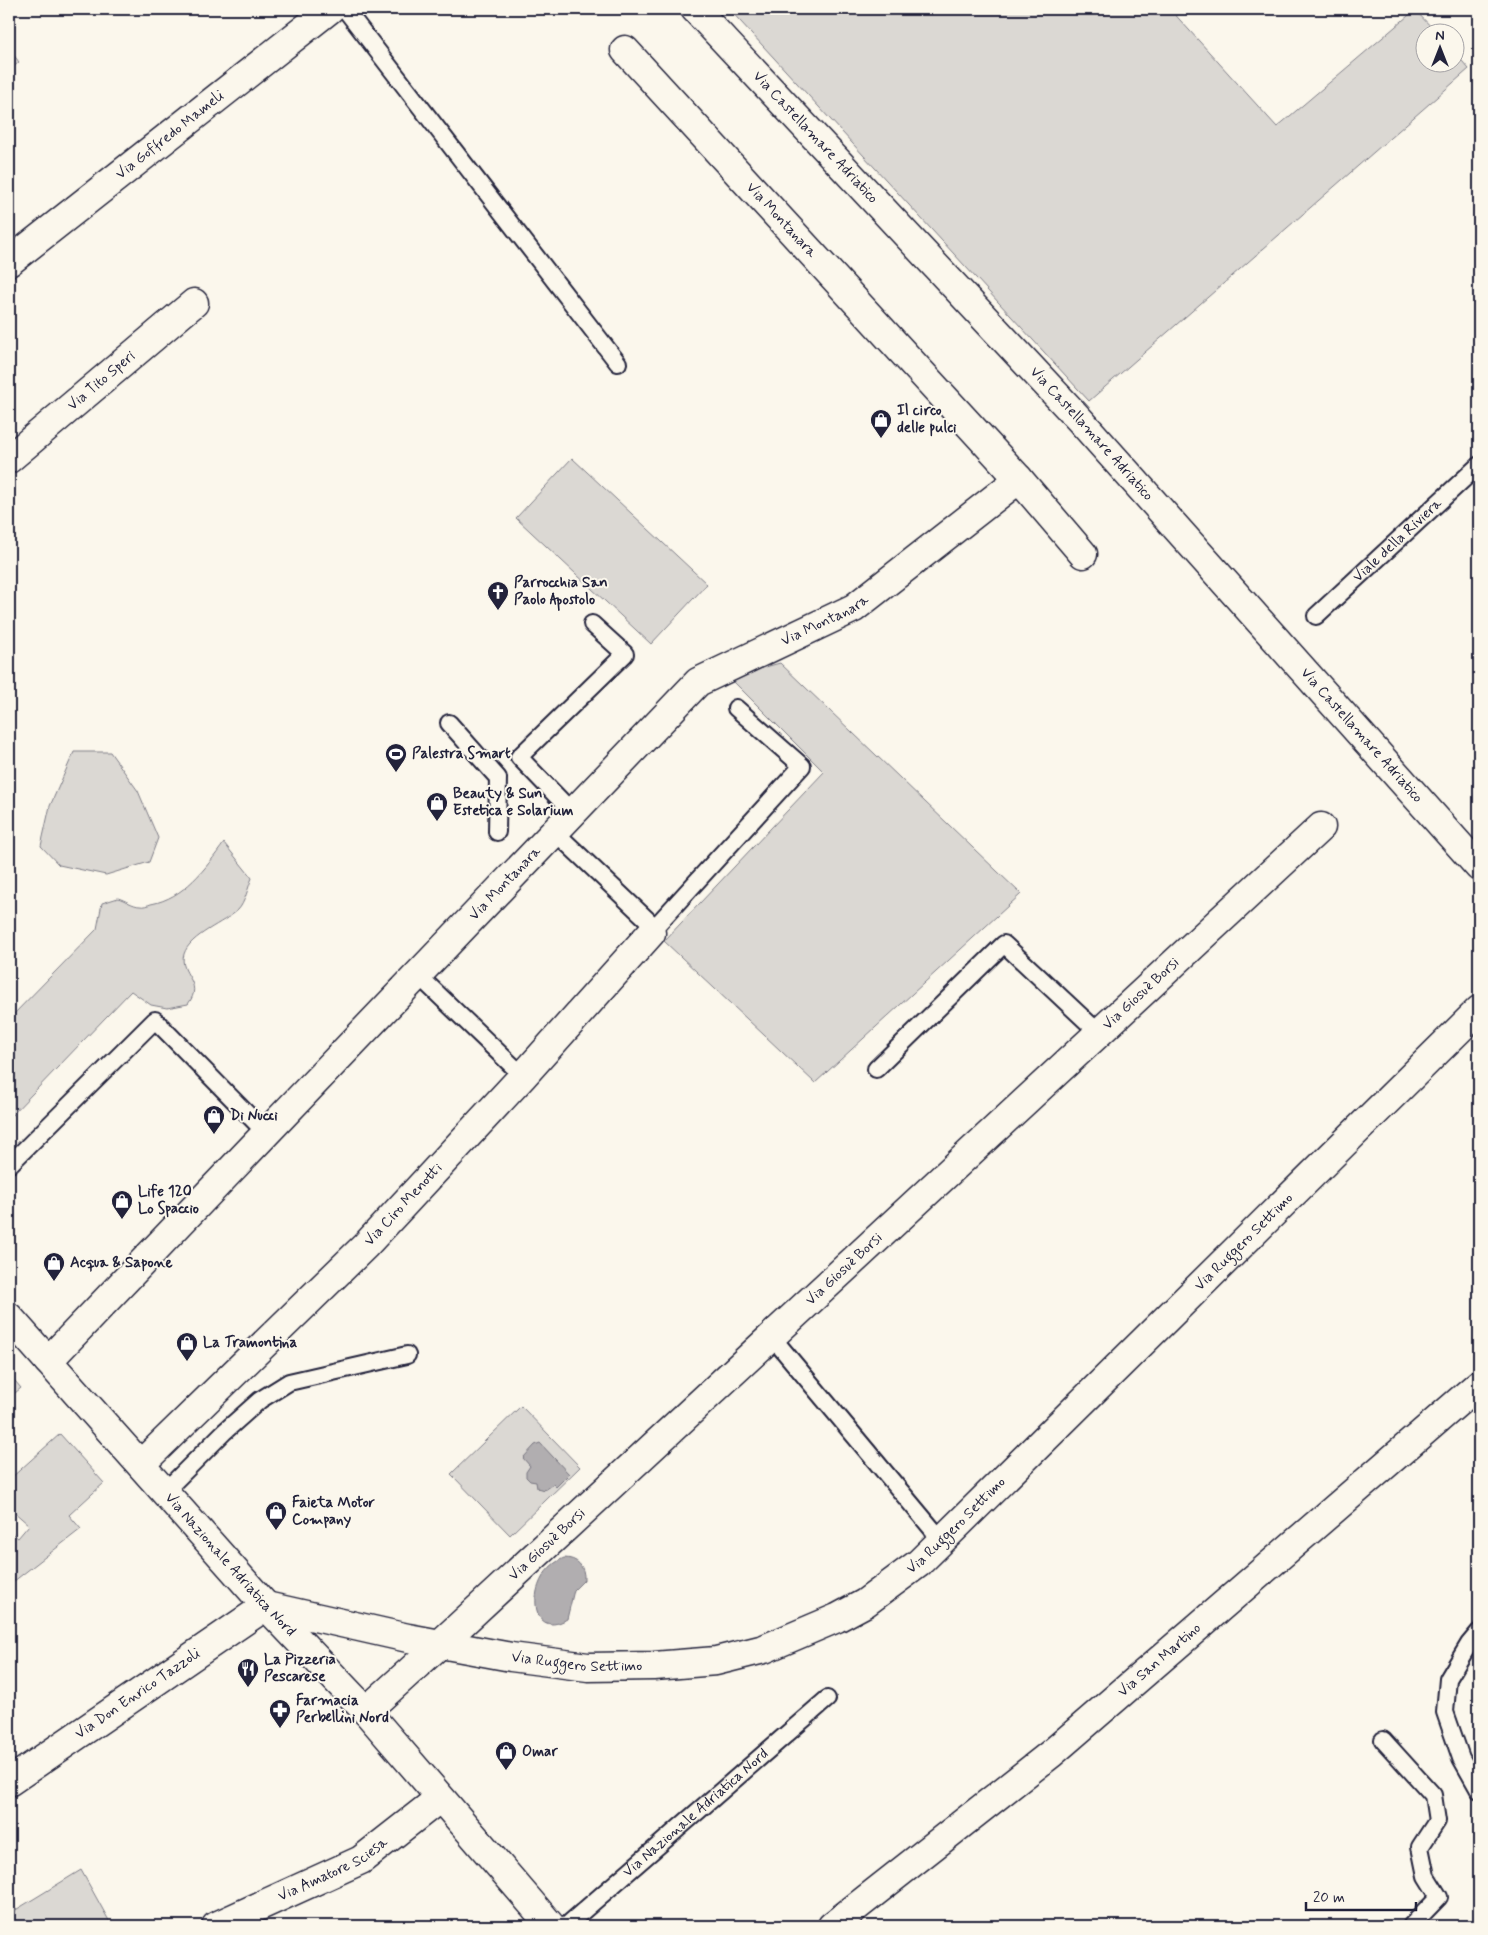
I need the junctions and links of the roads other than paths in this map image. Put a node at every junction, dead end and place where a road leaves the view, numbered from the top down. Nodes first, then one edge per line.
1 (695, 9) edge
2 (329, 10) edge
3 (625, 50) dead end
4 (9, 262) edge
5 (194, 303) dead end
6 (618, 363) dead end
7 (9, 459) edge
8 (1479, 465) edge
9 (1019, 479) junction
10 (1083, 554) dead end
11 (1316, 616) dead end
12 (592, 624) dead end
13 (736, 708) dead end
14 (449, 723) dead end
15 (564, 823) junction
16 (1321, 827) dead end
17 (497, 832) dead end
18 (1479, 867) edge
19 (651, 933) dead end
20 (418, 975) junction
21 (1479, 1010) edge
22 (1099, 1033) junction
23 (876, 1068) dead end
24 (523, 1076) junction
25 (266, 1133) junction
26 (11, 1168) edge
27 (9, 1317) edge
28 (772, 1337) junction
29 (407, 1355) dead end
30 (48, 1361) junction
31 (1479, 1384) edge
32 (142, 1464) junction
33 (165, 1491) junction
34 (933, 1530) dead end
35 (266, 1606) junction
36 (1479, 1632) edge
37 (440, 1644) junction
38 (827, 1700) dead end
39 (366, 1710) junction
40 (1383, 1740) dead end
41 (9, 1782) edge
42 (1479, 1790) edge
43 (440, 1798) junction
44 (216, 1926) edge
45 (551, 1926) edge
46 (566, 1926) edge
47 (832, 1926) edge
48 (1411, 1926) edge

1 - 18 street, Via Castellamare Adriatico
2 - 4 street, Via Goffredo Mameli
2 - 6 lane
3 - 9 street, Via Montanara
5 - 7 street, Via Tito Speri
8 - 11 lane, Viale della Riviera
9 - 10 street, Via Montanara
9 - 15 street, Via Montanara
12 - 15 lane
13 - 15 lane
14 - 17 lane
15 - 20 street, Via Montanara
16 - 22 street, Via Giosuè Borsi
19 - 24 street, Via Ciro Menotti
20 - 24 lane
20 - 25 street, Via Montanara
21 - 37 street, Via Ruggero Settimo
22 - 23 lane
22 - 28 street, Via Giosuè Borsi
24 - 32 street, Via Ciro Menotti
25 - 26 lane
25 - 30 street, Via Montanara
27 - 30 street, Via Nazionale Adriatica Nord
28 - 34 lane
28 - 37 street, Via Giosuè Borsi
29 - 33 lane
30 - 32 street, Via Nazionale Adriatica Nord
31 - 47 street, Via San Martino
32 - 33 street, Via Nazionale Adriatica Nord
33 - 35 street, Via Nazionale Adriatica Nord
35 - 37 street, Via Ruggero Settimo
35 - 39 street, Via Nazionale Adriatica Nord
35 - 41 street, Via Don Enrico Tazzoli
36 - 42 lane
37 - 39 street, Via Giosuè Borsi
38 - 46 lane, Via Nazionale Adriatica Nord
39 - 43 street, Via Nazionale Adriatica Nord
40 - 48 lane
43 - 44 street, Via Amatore Sciesa
43 - 45 street, Via Nazionale Adriatica Nord

